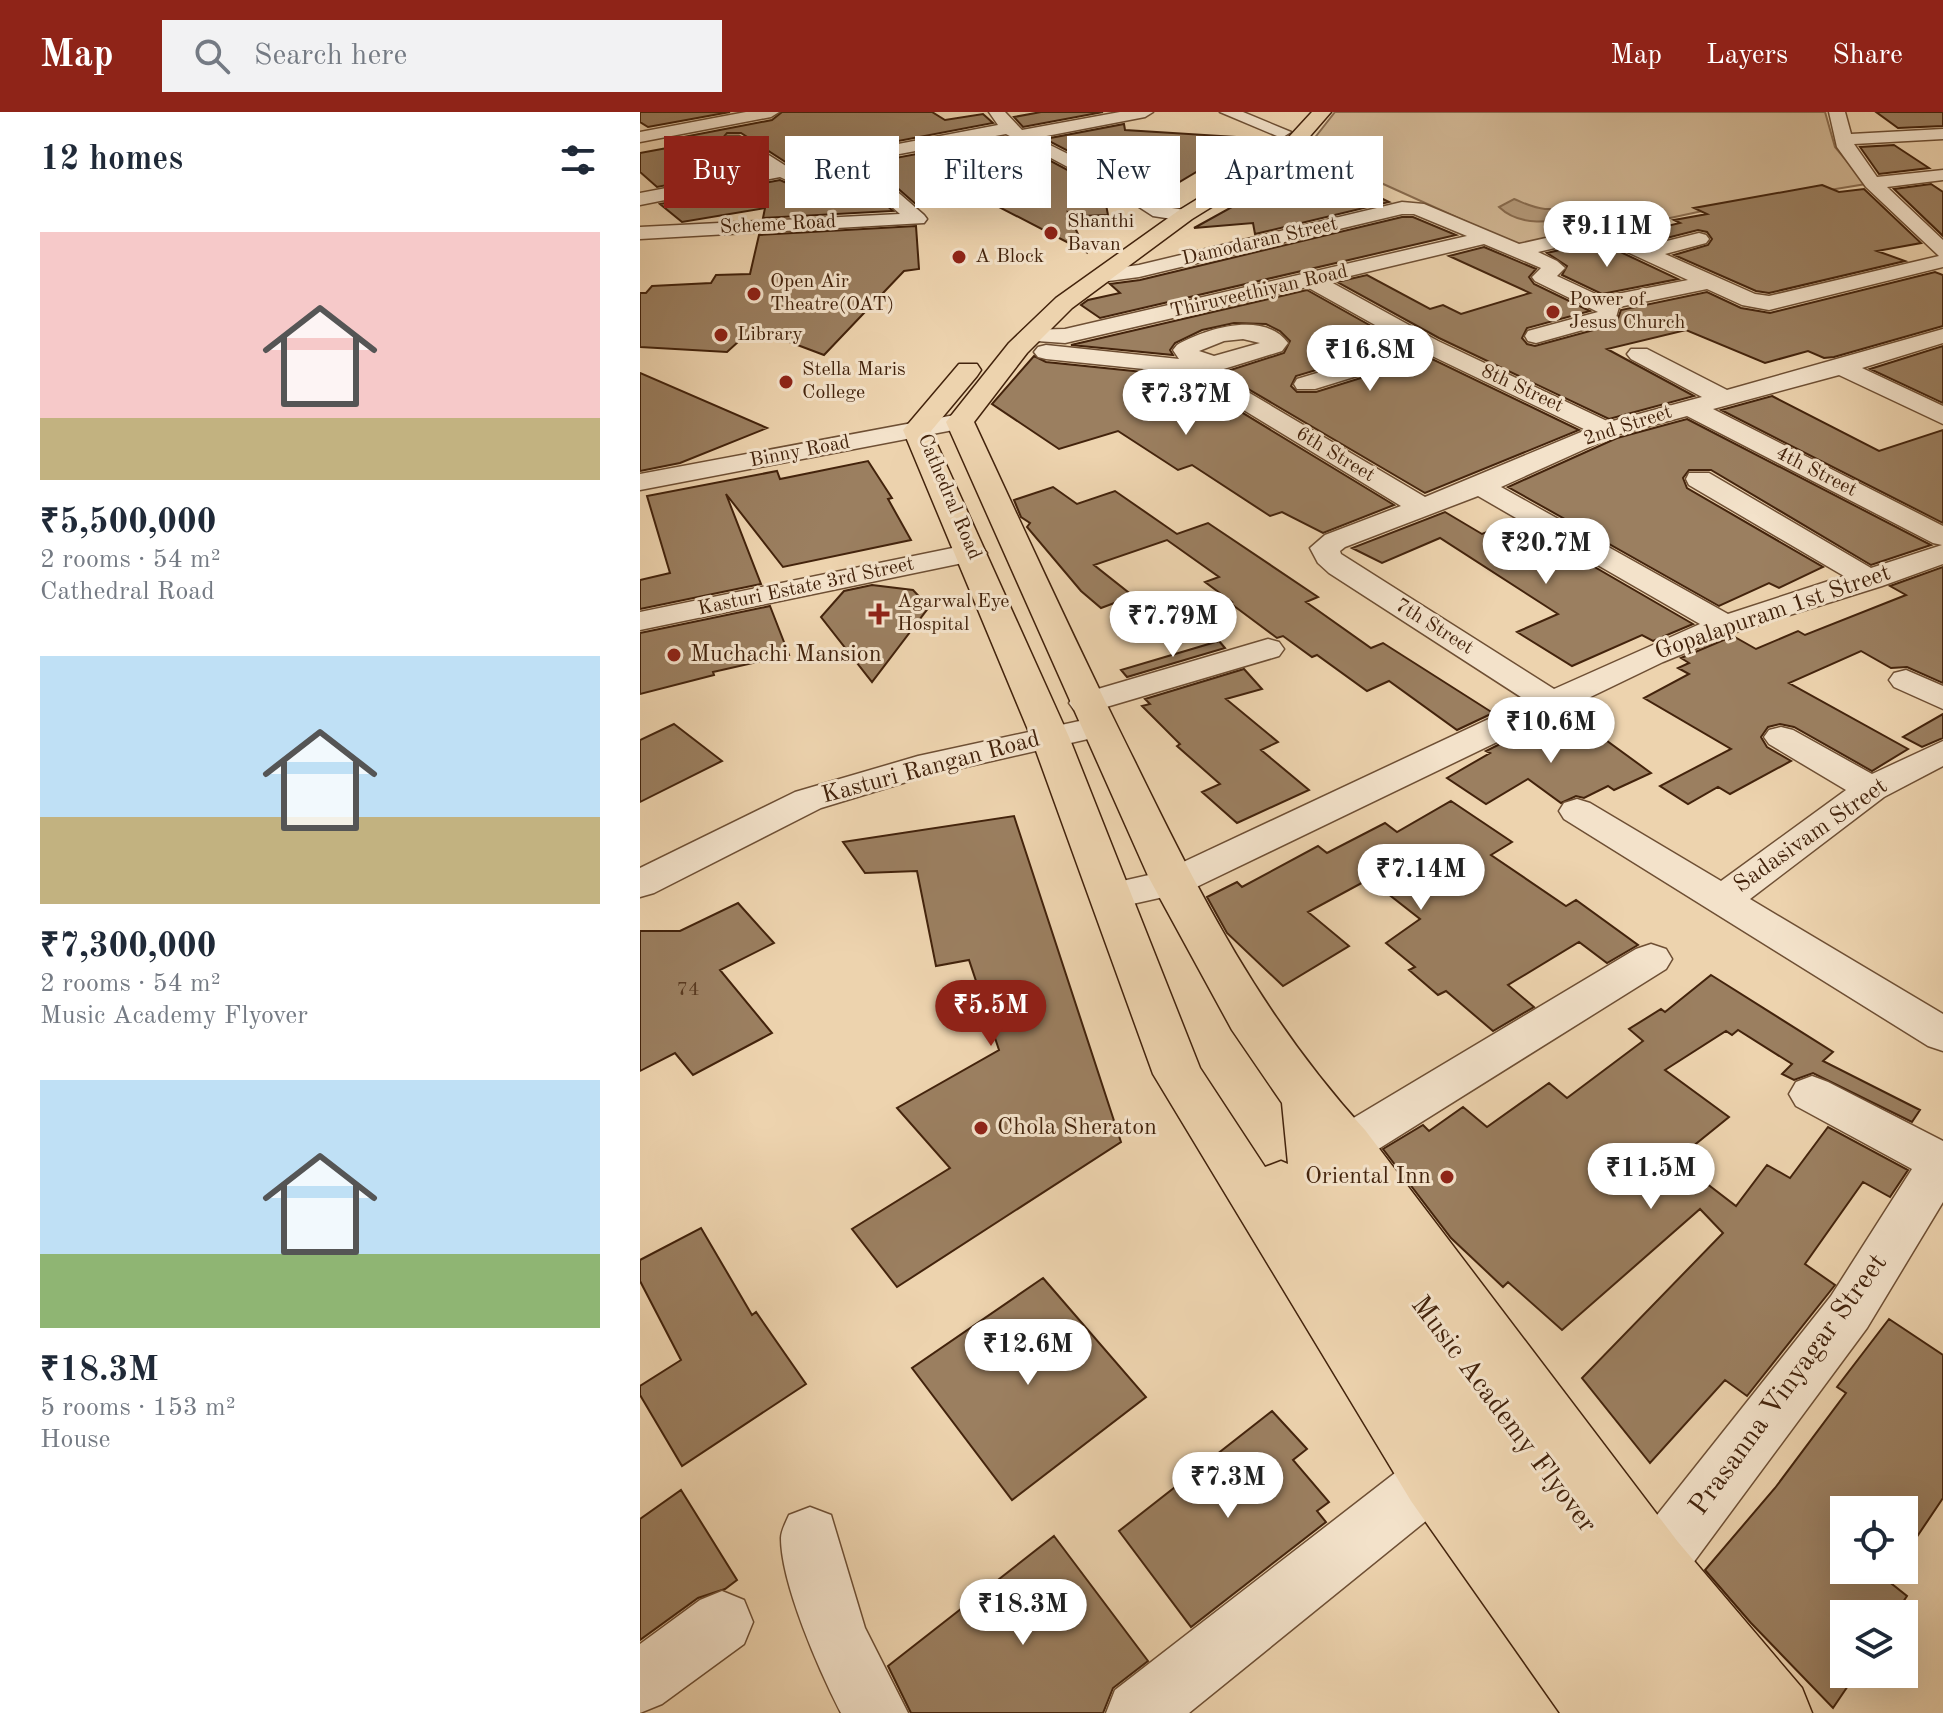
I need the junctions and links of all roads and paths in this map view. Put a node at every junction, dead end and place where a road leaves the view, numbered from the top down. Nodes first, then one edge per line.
1 (771, 112) edge
2 (997, 112) edge
3 (1073, 112) edge
4 (1145, 112) edge
5 (1228, 112) edge
6 (1322, 112) edge
7 (1837, 112) edge
8 (1291, 122) edge
9 (1057, 129) junction
10 (1014, 132) junction
11 (1943, 134) edge
12 (640, 137) edge
13 (1844, 139) junction
14 (899, 152) edge
15 (1943, 175) edge
16 (1872, 183) junction
17 (664, 194) edge
18 (640, 199) edge
19 (899, 203) edge
20 (728, 208) edge
21 (831, 208) edge
22 (1172, 214) junction
23 (847, 221) junction
24 (744, 226) junction
25 (1943, 230) edge
26 (640, 233) edge
27 (1921, 233) junction
28 (1485, 238) junction
29 (1699, 239) dead end
30 (1517, 251) junction
31 (1943, 251) edge
32 (1645, 253) junction
33 (1943, 261) edge
34 (1101, 276) junction
35 (1311, 280) junction
36 (1708, 282) junction
37 (1601, 304) junction
38 (1536, 336) dead end
39 (1943, 336) edge
40 (1025, 342) junction
41 (1430, 346) junction
42 (1639, 354) dead end
43 (1841, 367) junction
44 (1306, 384) dead end
45 (1723, 398) junction
46 (1689, 407) junction
47 (1943, 416) edge
48 (960, 422) junction
49 (917, 430) junction
50 (1607, 430) junction
51 (1699, 479) dead end
52 (640, 482) edge
53 (1480, 486) junction
54 (1423, 508) junction
55 (1943, 537) edge
56 (1325, 548) joint
57 (972, 553) junction
58 (1928, 559) edge
59 (1871, 580) junction
60 (1943, 581) edge
61 (640, 621) edge
62 (1725, 625) junction
63 (1268, 649) dead end
64 (1906, 680) dead end
65 (1943, 699) edge
66 (1550, 701) junction
67 (1092, 715) junction
68 (1050, 737) junction
69 (1781, 737) dead end
70 (1943, 752) edge
71 (1871, 789) junction
72 (1577, 811) dead end
73 (1172, 883) junction
74 (640, 884) edge
75 (1110, 896) junction
76 (1722, 899) junction
77 (1651, 959) dead end
78 (1943, 1035) edge
79 (1812, 1094) dead end
80 (1213, 1124) junction
81 (1313, 1162) junction
82 (1942, 1162) edge
83 (1433, 1479) junction
84 (810, 1536) dead end
85 (1655, 1565) junction
86 (722, 1622) dead end
87 (640, 1682) edge
88 (876, 1713) edge
89 (1138, 1713) edge
90 (1602, 1713) edge
91 (1663, 1713) edge
92 (1731, 1713) edge
93 (1777, 1713) edge

1 - 12 street
2 - 10 street
3 - 9 street
4 - 9 street
5 - 8 street
6 - 22 main road, Cathedral Road
7 - 13 street
8 - 22 main road, Cathedral Road
9 - 10 street
10 - 14 street
10 - 22 street
11 - 13 street
13 - 16 street
15 - 16 street
16 - 27 street
17 - 18 street
19 - 23 street, Scheme Road
20 - 24 street
21 - 23 street
22 - 34 main road, Cathedral Road
22 - 49 main road, Cathedral Road
23 - 24 street, Scheme Road
24 - 26 street, Scheme Road
25 - 27 street
27 - 31 street
28 - 30 street
28 - 34 street, Damodaran Street
28 - 35 street, Thiruveethiyan Road
29 - 32 street
30 - 32 street
30 - 37 street
32 - 36 street
33 - 36 street
34 - 40 main road, Cathedral Road
35 - 40 street, Thiruveethiyan Road
35 - 41 street, 8th Street
36 - 37 street
37 - 38 street
39 - 43 street, 2nd Street
40 - 48 main road, Cathedral Road
40 - 54 street, 6th Street
41 - 44 street
41 - 50 street, 8th Street
42 - 45 street
43 - 45 street, 2nd Street
43 - 47 street
45 - 46 street, 2nd Street
46 - 50 street, 2nd Street
46 - 55 street, 4th Street
48 - 49 street, Binny Road
48 - 67 main road, Cathedral Road
49 - 52 street, Binny Road
49 - 57 main road, Cathedral Road
50 - 53 street, 2nd Street
51 - 59 street
53 - 54 street, 2nd Street
53 - 62 street
54 - 56 street, 2nd Street
56 - 66 street, 7th Street
57 - 61 street, Kasturi Estate 3rd Street
57 - 68 main road, Cathedral Road
58 - 59 street, Gopalapuram 1st Street
58 - 60 street
59 - 62 street, Gopalapuram 1st Street
62 - 66 street, Gopalapuram 1st Street
63 - 67 street, Kasturi Rangan Road
64 - 65 street
66 - 73 street, Gopalapuram 1st Street
67 - 68 street, Kasturi Rangan Road
67 - 73 main road, Cathedral Road
68 - 74 street, Kasturi Rangan Road
68 - 75 main road, Cathedral Road
69 - 71 street
70 - 71 street, Sadasivam Street
71 - 76 street, Sadasivam Street
72 - 76 street
73 - 75 street, Gopalapuram 1st Street
73 - 81 main road, Cathedral Road
75 - 80 main road, Cathedral Road
76 - 78 street
77 - 81 street
79 - 82 street
80 - 81 main road, Music Academy Flyover
80 - 83 main road
81 - 85 main road
81 - 91 main road, Music Academy Flyover
81 - 92 main road, Music Academy Flyover
82 - 85 street, Prasanna Vinyagar Street
83 - 89 street
83 - 90 main road
84 - 88 street
85 - 93 main road
86 - 87 street

